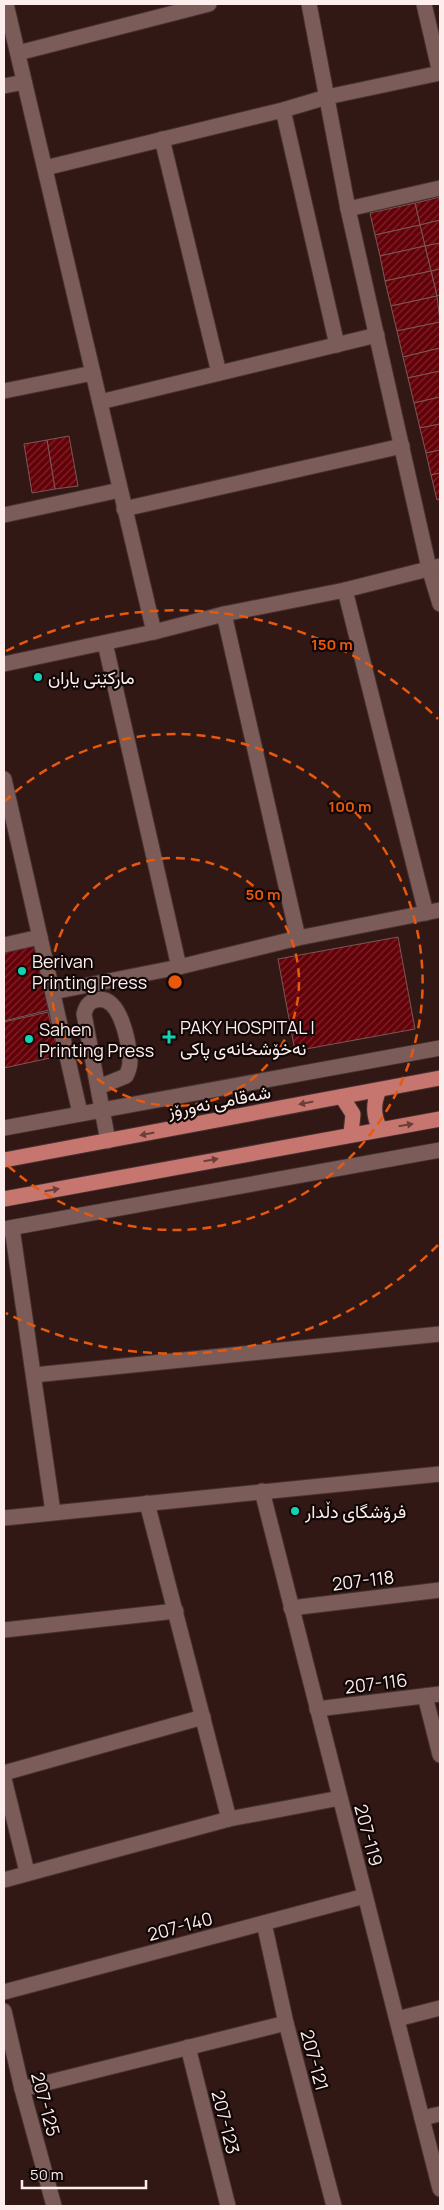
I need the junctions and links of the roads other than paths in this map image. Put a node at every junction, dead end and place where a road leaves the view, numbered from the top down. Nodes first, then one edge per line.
1 (6, 4) edge
2 (209, 4) edge
3 (309, 4) edge
4 (424, 4) edge
5 (18, 53) junction
6 (440, 73) edge
7 (24, 82) junction
8 (4, 86) edge
9 (327, 97) junction
10 (282, 110) junction
11 (162, 139) junction
12 (45, 168) junction
13 (440, 188) edge
14 (348, 209) junction
15 (377, 334) junction
16 (337, 345) junction
17 (93, 373) junction
18 (219, 373) junction
19 (4, 391) edge
20 (100, 402) junction
21 (402, 446) junction
22 (120, 490) junction
23 (124, 509) junction
24 (4, 515) edge
25 (435, 567) edge
26 (345, 590) junction
27 (440, 604) edge
28 (224, 614) junction
29 (154, 632) junction
30 (105, 643) junction
31 (4, 664) edge
32 (4, 779) edge
33 (433, 911) edge
34 (40, 937) junction
35 (298, 938) junction
36 (4, 945) edge
37 (179, 967) junction
38 (53, 992) junction
39 (440, 1048) edge
40 (440, 1078) edge
41 (99, 1087) junction
42 (379, 1090) junction
43 (342, 1097) junction
44 (103, 1108) junction
45 (80, 1113) junction
46 (440, 1120) edge
47 (4, 1128) edge
48 (380, 1129) junction
49 (351, 1134) junction
50 (108, 1141) junction
51 (440, 1150) edge
52 (4, 1160) edge
53 (4, 1199) edge
54 (8, 1228) edge
55 (440, 1334) edge
56 (34, 1375) junction
57 (440, 1474) edge
58 (262, 1492) junction
59 (147, 1503) junction
60 (53, 1512) junction
61 (4, 1518) edge
62 (440, 1590) edge
63 (291, 1608) junction
64 (176, 1611) junction
65 (4, 1630) edge
66 (433, 1695) edge
67 (317, 1709) junction
68 (203, 1717) junction
69 (440, 1756) edge
70 (4, 1773) edge
71 (4, 1779) edge
72 (340, 1798) junction
73 (230, 1819) junction
74 (27, 1872) junction
75 (4, 1880) edge
76 (365, 1896) junction
77 (264, 1923) junction
78 (4, 1992) edge
79 (440, 2008) edge
80 (4, 2011) edge
81 (397, 2019) junction
82 (286, 2023) junction
83 (188, 2047) junction
84 (22, 2089) junction
85 (440, 2114) edge
86 (422, 2118) junction
87 (440, 2189) edge
88 (54, 2206) edge
89 (228, 2206) edge
90 (334, 2206) edge

1 - 5 street
2 - 5 street
3 - 9 street
4 - 6 street
5 - 7 street
6 - 9 street
7 - 8 street
7 - 12 street
9 - 10 street
9 - 14 street
10 - 11 street
10 - 16 street
11 - 12 street
11 - 18 street
12 - 17 street
13 - 14 street
14 - 15 street
15 - 16 street
15 - 21 street
16 - 18 street
17 - 19 street
17 - 20 street
18 - 20 street
20 - 22 street
21 - 23 street
21 - 25 street
22 - 23 street
22 - 24 street
23 - 29 street
25 - 26 street
25 - 27 street
26 - 28 street
26 - 33 street
28 - 29 street
28 - 35 street
29 - 30 street
30 - 31 street
30 - 37 street
32 - 34 street
33 - 35 street
34 - 36 street
34 - 38 street
35 - 37 street
37 - 38 street
38 - 45 street
39 - 44 street
40 - 42 main road, شەقامی نەورۆز
41 - 41 street
41 - 44 street
42 - 43 main road, شەقامی نەورۆز
42 - 48 main road
43 - 49 main road
43 -> 50 main road, شەقامی نەورۆز
44 - 45 street
44 - 50 street
45 - 47 street
48 -> 46 main road
48 - 49 main road
53 -> 49 main road
50 - 52 main road, شەقامی نەورۆز
51 - 54 street
54 - 56 street
55 - 56 street
56 - 60 street
57 - 58 street
58 - 59 street
58 - 63 street, 207-119
59 - 60 street
59 - 64 street
60 - 61 street
62 - 63 street, 207-118
63 - 67 street, 207-119
64 - 65 street
64 - 68 street
66 - 67 street, 207-116
66 - 69 street
67 - 72 street, 207-119
68 - 70 street
68 - 73 street
71 - 74 street
72 - 73 street
72 - 76 street, 207-119
73 - 74 street
74 - 75 street
76 - 77 street, 207-140
76 - 81 street, 207-119
77 - 78 street, 207-140
77 - 82 street, 207-121
79 - 81 street
80 - 84 street, 207-125
81 - 86 street, 207-119
82 - 83 street
82 - 90 street, 207-121
83 - 84 street
83 - 89 street, 207-123
84 - 88 street, 207-125
85 - 86 street
86 - 87 street, 207-119

